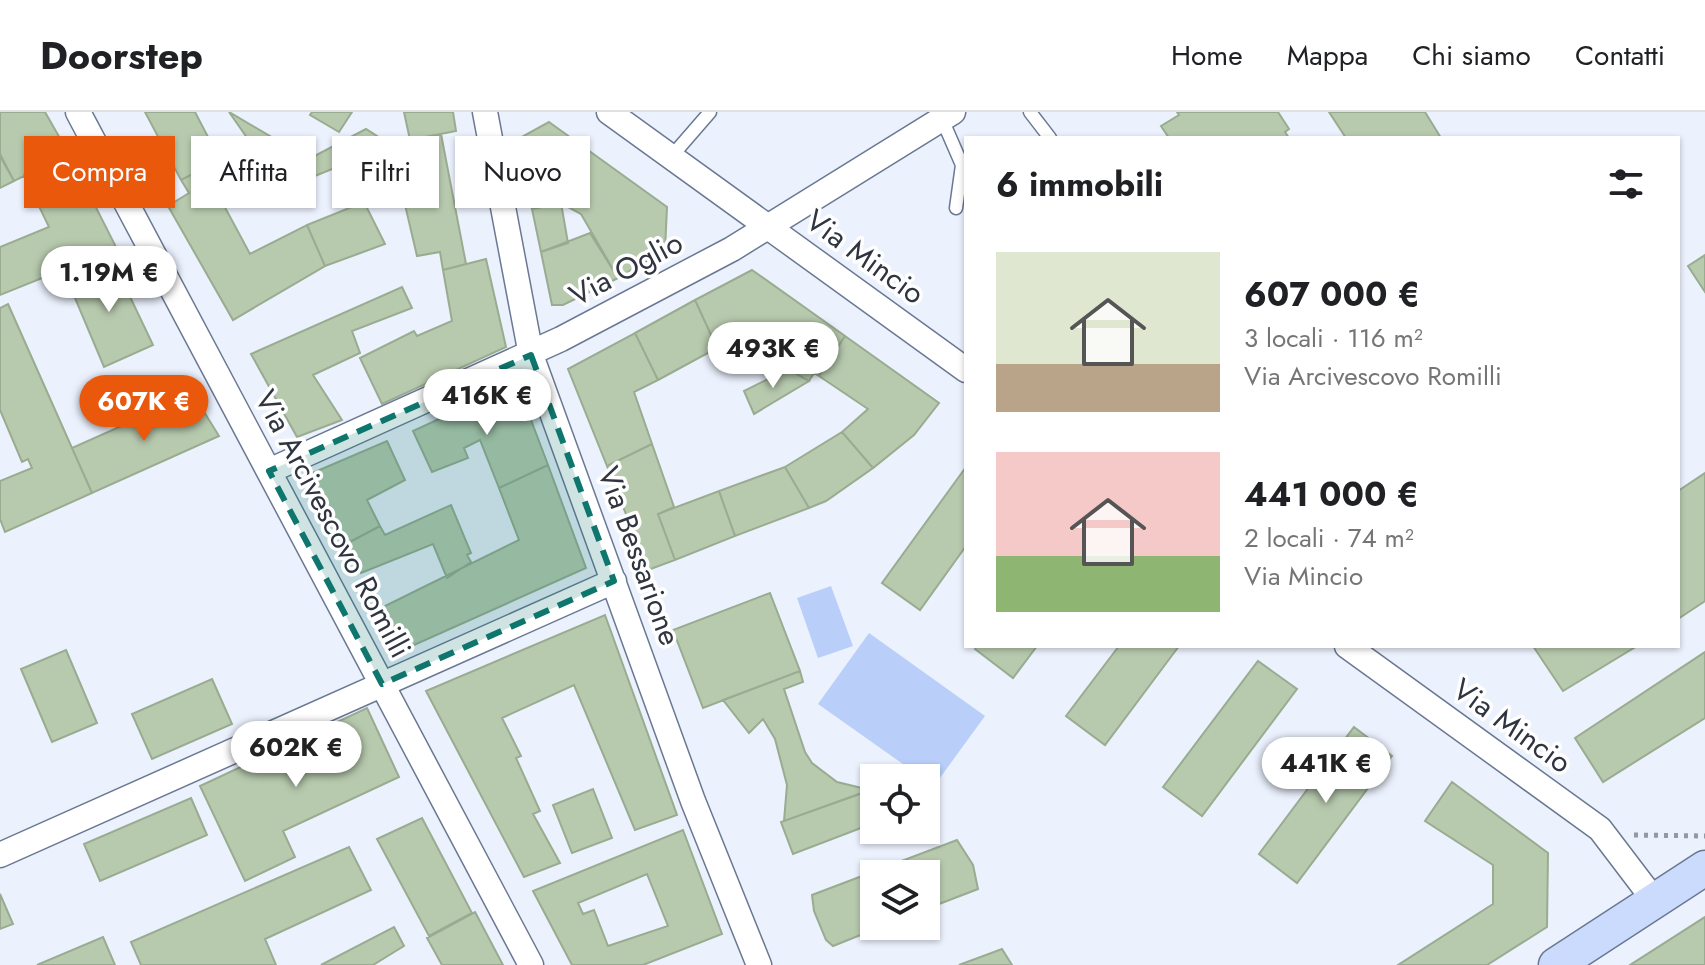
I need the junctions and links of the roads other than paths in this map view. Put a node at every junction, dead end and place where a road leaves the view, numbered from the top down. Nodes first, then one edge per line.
1 (78, 112) edge
2 (609, 112) edge
3 (710, 112) edge
4 (1030, 112) edge
5 (489, 114) edge
6 (948, 116) edge
7 (1048, 136) edge
8 (671, 157) junction
9 (956, 208) dead end
10 (768, 227) junction
11 (531, 355) junction
12 (964, 369) edge
13 (269, 471) junction
14 (614, 581) junction
15 (1350, 648) edge
16 (382, 684) junction
17 (0, 855) edge
18 (1705, 868) edge
19 (1654, 900) junction
20 (531, 965) edge
21 (759, 965) edge
22 (1556, 965) edge

1 - 13 street, Via Arcivescovo Romilli
2 - 8 street, Via Mincio
3 - 8 lane
4 - 7 lane
5 - 11 street, Via Bessarione
6 - 9 lane
6 - 10 street, Via Oglio
8 - 10 street, Via Mincio
10 - 11 street, Via Oglio
10 - 12 street, Via Mincio
11 - 13 street, Via Oglio
11 - 14 street, Via Bessarione
13 - 16 street, Via Arcivescovo Romilli
14 - 16 street
14 - 21 street, Via Bessarione
15 - 19 street, Via Mincio
16 - 17 street
16 - 20 street, Via Arcivescovo Romilli
18 - 19 main road
19 - 22 main road

